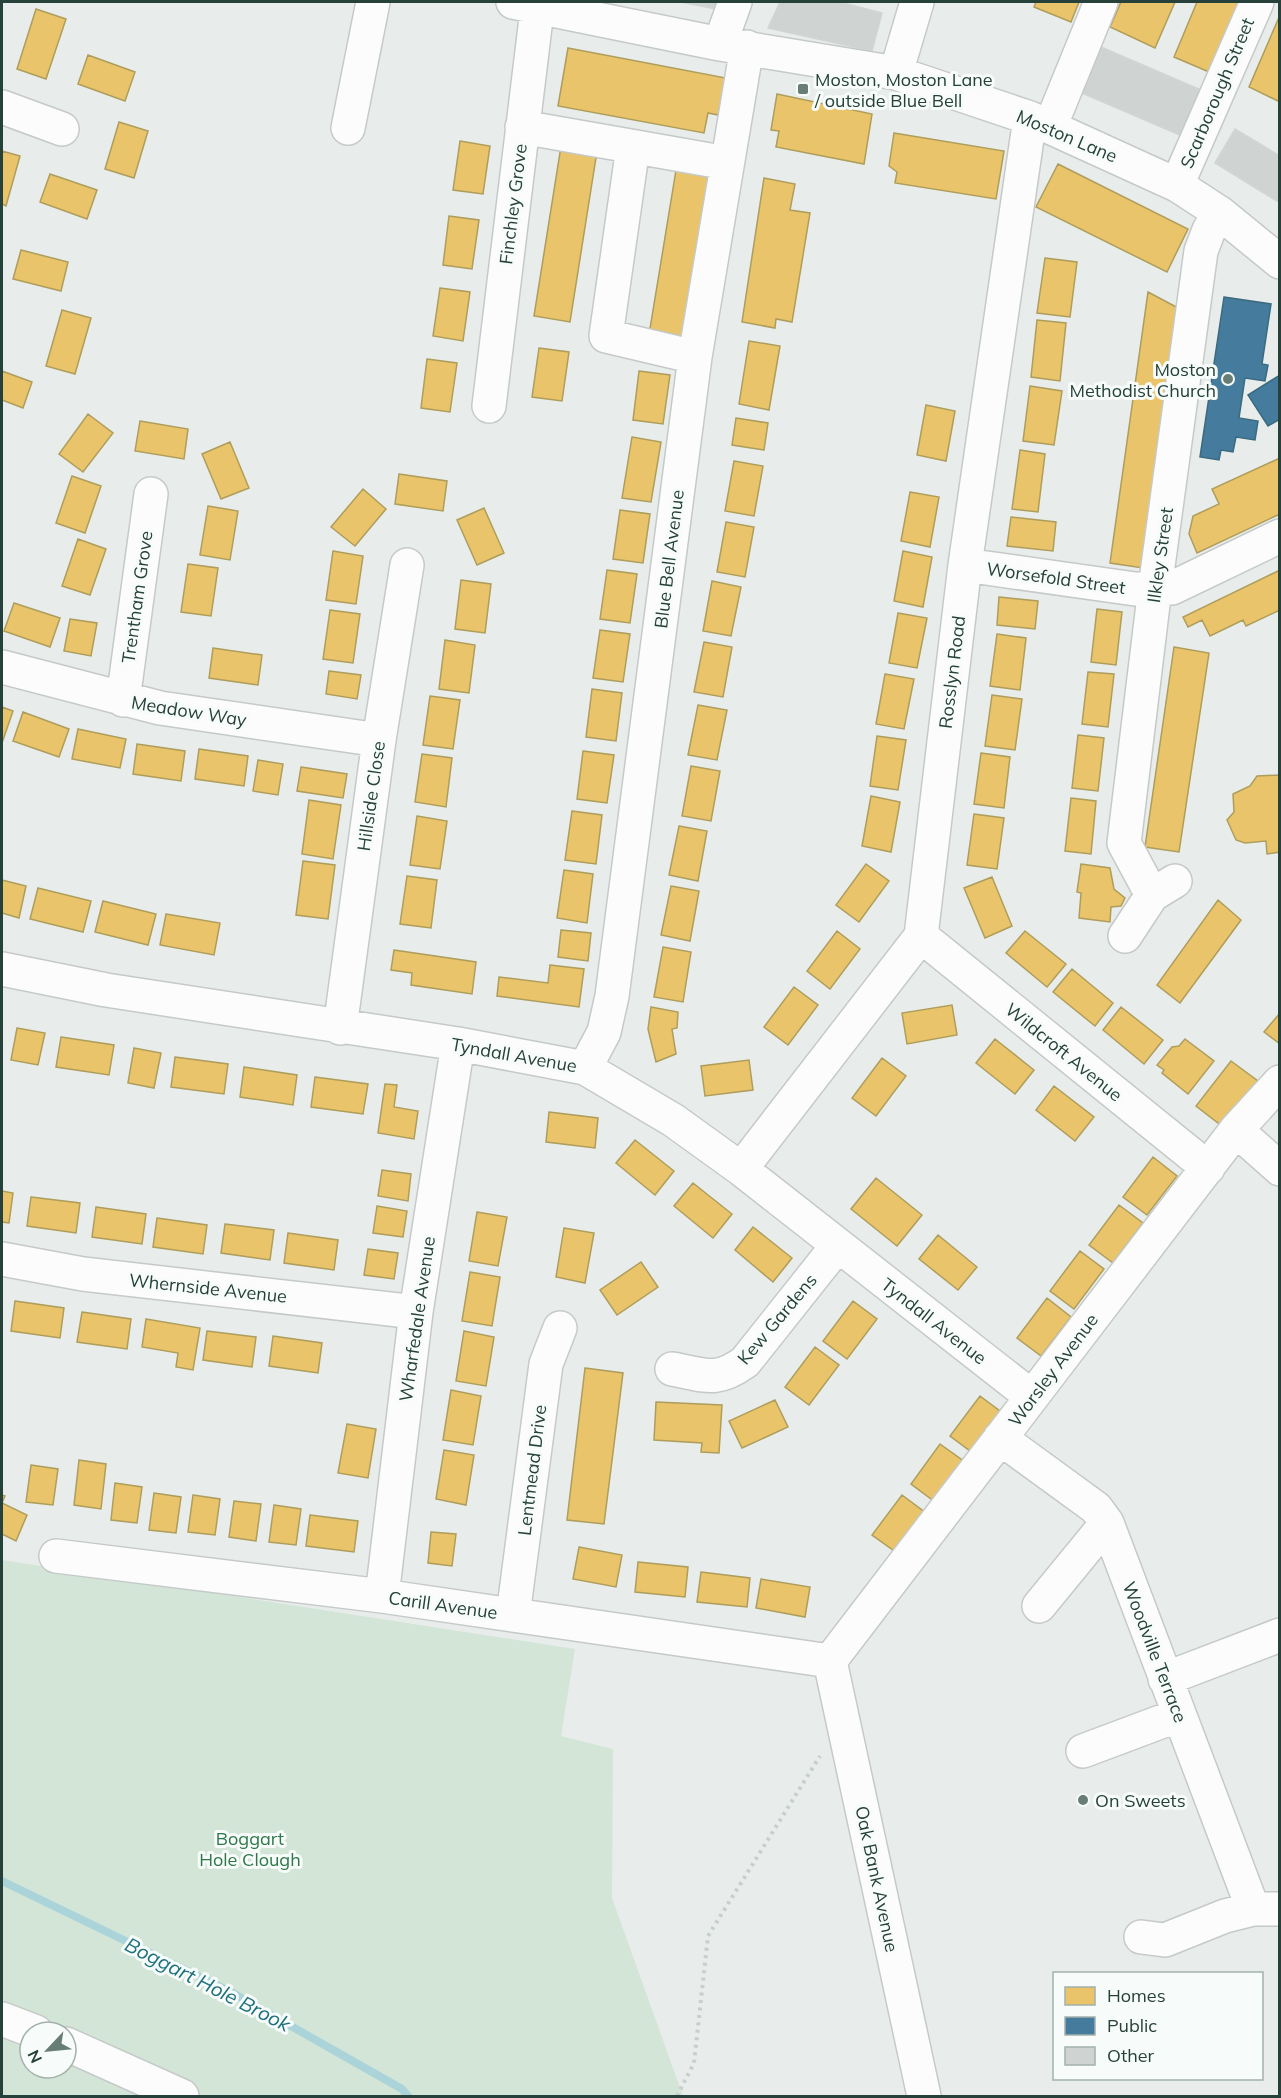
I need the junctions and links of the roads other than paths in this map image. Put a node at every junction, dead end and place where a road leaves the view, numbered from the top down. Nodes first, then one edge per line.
1 (373, 2) edge
2 (735, 2) edge
3 (917, 2) edge
4 (1101, 2) edge
5 (1257, 2) edge
6 (529, 3) edge
7 (733, 45) junction
8 (896, 74) junction
9 (2, 108) edge
10 (1040, 122) junction
11 (522, 127) junction
12 (348, 128) dead end
13 (62, 129) dead end
14 (633, 147) junction
15 (728, 163) junction
16 (1177, 185) junction
17 (1220, 213) junction
18 (1280, 262) edge
19 (695, 357) junction
20 (489, 406) dead end
21 (152, 494) dead end
22 (1280, 536) edge
23 (407, 565) dead end
24 (965, 565) junction
25 (1155, 588) junction
26 (2, 667) edge
27 (123, 700) junction
28 (379, 740) junction
29 (921, 936) junction
30 (1125, 936) dead end
31 (2, 969) edge
32 (340, 1028) junction
33 (458, 1044) junction
34 (585, 1068) junction
35 (1280, 1082) edge
36 (1236, 1130) junction
37 (1208, 1168) junction
38 (741, 1169) junction
39 (1280, 1169) edge
40 (838, 1245) junction
41 (2, 1259) edge
42 (416, 1312) junction
43 (560, 1328) dead end
44 (672, 1369) dead end
45 (1032, 1397) junction
46 (1000, 1438) junction
47 (1107, 1523) junction
48 (56, 1556) dead end
49 (382, 1596) junction
50 (1039, 1606) dead end
51 (513, 1615) junction
52 (1280, 1635) edge
53 (830, 1661) junction
54 (1166, 1679) junction
55 (1179, 1715) junction
56 (1083, 1751) dead end
57 (1266, 1909) edge
58 (1141, 1937) dead end
59 (2, 2019) edge
60 (18, 2025) edge
61 (78, 2049) edge
62 (182, 2097) edge
63 (924, 2097) edge

1 - 12 street
2 - 7 street, Blue Bell Avenue
3 - 8 street
4 - 10 street, Rosslyn Road
5 - 16 street, Scarborough Street
6 - 7 street, Moston Lane
6 - 11 street, Finchley Grove
7 - 8 street, Moston Lane
7 - 15 street, Blue Bell Avenue
8 - 10 street, Moston Lane
9 - 13 street
10 - 16 street, Moston Lane
10 - 24 street, Rosslyn Road
11 - 14 street
11 - 20 street, Finchley Grove
14 - 15 street
14 - 19 street
15 - 19 street, Blue Bell Avenue
16 - 17 street, Moston Lane
17 - 18 street, Moston Lane
17 - 25 street, Ilkley Street
19 - 34 street, Blue Bell Avenue
21 - 27 street, Trentham Grove
22 - 25 street, Worsefold Street
23 - 28 street, Hillside Close
24 - 25 street, Worsefold Street
24 - 29 street, Rosslyn Road
25 - 30 street, Ilkley Street
26 - 27 street, Meadow Way
27 - 28 street, Meadow Way
28 - 32 street, Hillside Close
29 - 37 street, Wildcroft Avenue
29 - 38 street
31 - 32 street, Tyndall Avenue
32 - 33 street, Tyndall Avenue
33 - 34 street, Tyndall Avenue
33 - 42 street, Wharfedale Avenue
34 - 38 street, Tyndall Avenue
35 - 36 street, Worsley Avenue
36 - 37 street, Worsley Avenue
36 - 39 street
37 - 45 street, Worsley Avenue
38 - 40 street, Tyndall Avenue
40 - 44 street, Kew Gardens
40 - 45 street, Tyndall Avenue
41 - 42 street, Whernside Avenue
42 - 49 street, Wharfedale Avenue
43 - 51 street, Lentmead Drive
45 - 46 street, Worsley Avenue
46 - 47 street, Woodville Terrace
46 - 53 street, Worsley Avenue
47 - 50 street
47 - 54 street, Woodville Terrace
48 - 49 street, Carill Avenue
49 - 51 street, Carill Avenue
51 - 53 street, Carill Avenue
52 - 54 street
53 - 63 street, Oak Bank Avenue
54 - 55 street, Woodville Terrace
55 - 56 street
55 - 57 street, Woodville Terrace
57 - 58 street
59 - 60 street
61 - 62 street

